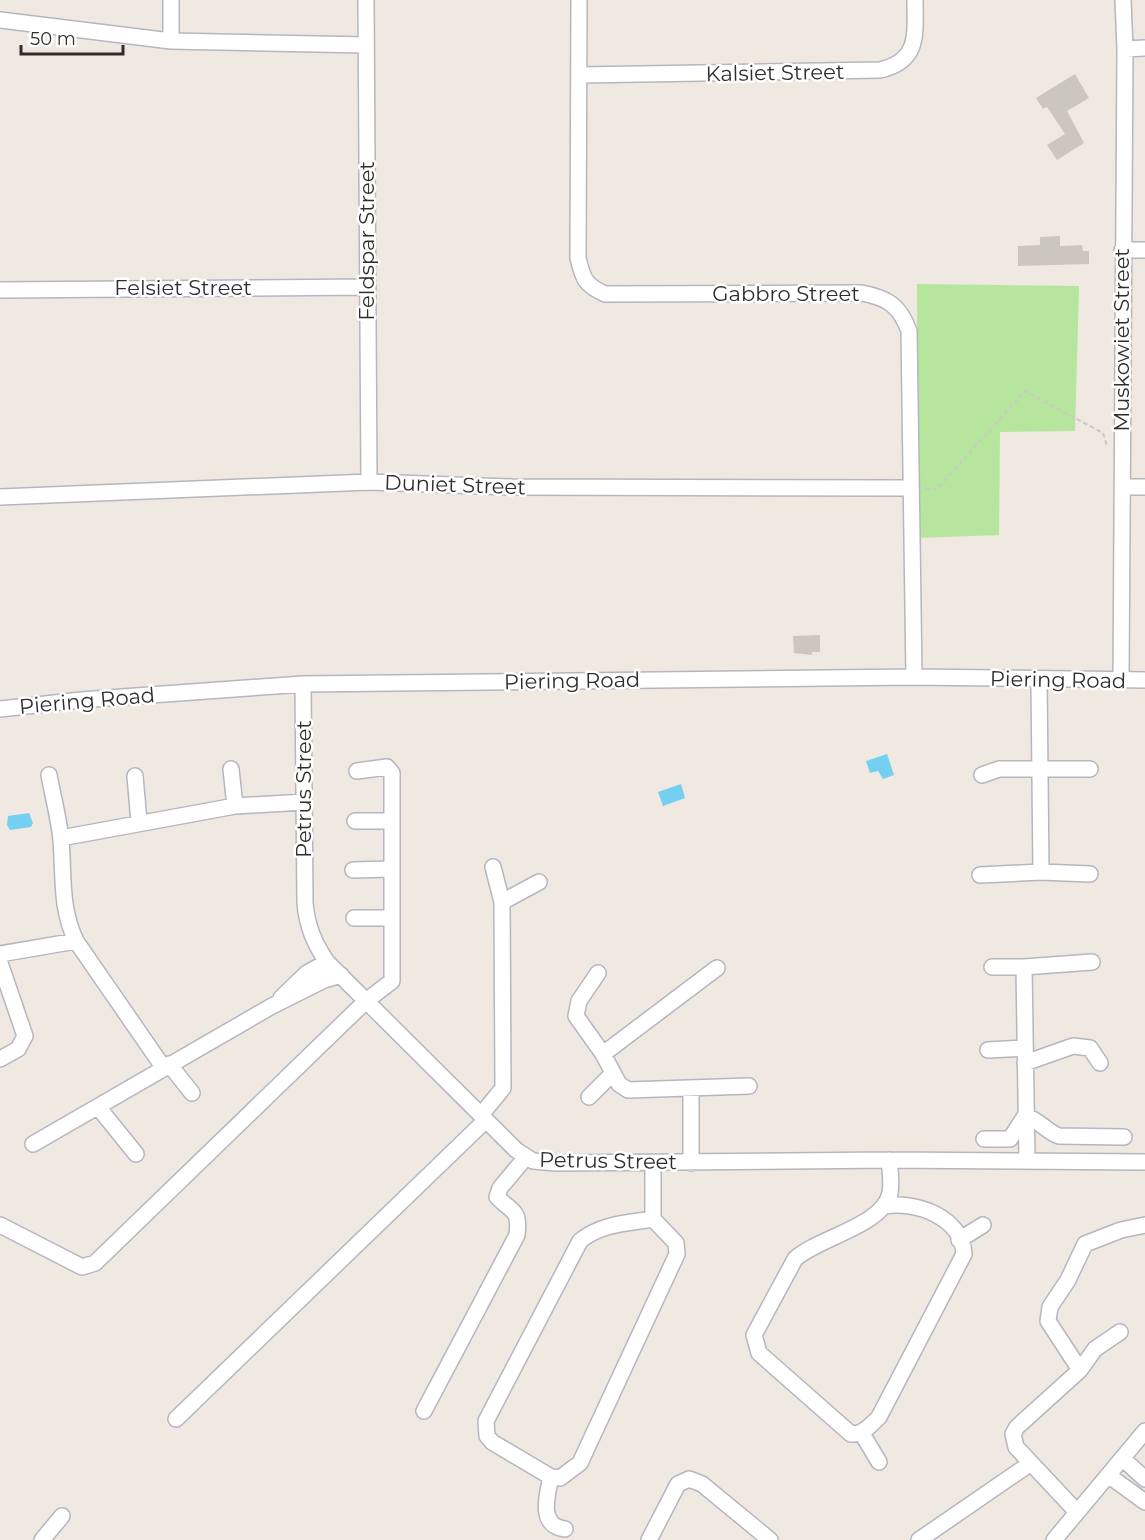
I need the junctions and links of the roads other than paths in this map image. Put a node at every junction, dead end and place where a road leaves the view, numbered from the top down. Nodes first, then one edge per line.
1 (171, 0) edge
2 (366, 0) edge
3 (579, 0) edge
4 (915, 0) edge
5 (1123, 0) edge
6 (0, 20) edge
7 (171, 41) junction
8 (366, 45) junction
9 (1145, 48) edge
10 (1125, 49) junction
11 (579, 75) junction
12 (1122, 250) junction
13 (1145, 250) edge
14 (367, 287) junction
15 (0, 290) edge
16 (369, 482) junction
17 (1122, 487) junction
18 (1145, 487) edge
19 (910, 488) junction
20 (0, 497) edge
21 (914, 678) junction
22 (1039, 680) junction
23 (1145, 680) edge
24 (1121, 681) junction
25 (303, 684) junction
26 (0, 709) edge
27 (231, 769) dead end
28 (1041, 769) junction
29 (1090, 769) dead end
30 (357, 771) dead end
31 (982, 775) dead end
32 (49, 776) dead end
33 (135, 776) dead end
34 (304, 802) junction
35 (236, 806) junction
36 (391, 820) junction
37 (355, 821) dead end
38 (139, 822) junction
39 (61, 838) junction
40 (493, 867) dead end
41 (391, 869) junction
42 (353, 870) dead end
43 (1041, 872) junction
44 (1090, 874) dead end
45 (980, 875) dead end
46 (539, 882) dead end
47 (502, 902) junction
48 (354, 918) dead end
49 (392, 918) junction
50 (76, 941) junction
51 (0, 954) edge
52 (327, 962) junction
53 (1092, 962) dead end
54 (0, 963) edge
55 (992, 967) dead end
56 (1024, 967) junction
57 (717, 968) dead end
58 (598, 973) dead end
59 (340, 975) junction
60 (366, 1001) junction
61 (272, 1006) junction
62 (988, 1050) dead end
63 (603, 1053) junction
64 (1025, 1056) junction
65 (0, 1059) edge
66 (1100, 1063) dead end
67 (166, 1065) junction
68 (612, 1073) junction
69 (749, 1086) dead end
70 (691, 1088) junction
71 (192, 1093) dead end
72 (589, 1097) dead end
73 (98, 1107) junction
74 (1026, 1116) junction
75 (483, 1117) junction
76 (1125, 1137) dead end
77 (984, 1139) dead end
78 (33, 1144) dead end
79 (136, 1154) dead end
80 (526, 1157) junction
81 (889, 1160) junction
82 (1027, 1161) junction
83 (1145, 1162) edge
84 (653, 1163) junction
85 (691, 1163) junction
86 (885, 1206) junction
87 (653, 1219) junction
88 (0, 1225) edge
89 (983, 1225) dead end
90 (1145, 1225) edge
91 (959, 1240) junction
92 (1119, 1332) dead end
93 (1080, 1370) junction
94 (424, 1411) dead end
95 (176, 1419) dead end
96 (1145, 1431) edge
97 (861, 1432) junction
98 (1122, 1458) junction
99 (879, 1462) dead end
100 (1031, 1463) junction
101 (1108, 1475) junction
102 (551, 1477) junction
103 (1145, 1479) edge
104 (1145, 1502) edge
105 (1077, 1512) junction
106 (62, 1516) dead end
107 (566, 1529) dead end
108 (42, 1540) edge
109 (649, 1540) edge
110 (770, 1540) edge
111 (919, 1540) edge
112 (1054, 1540) edge

1 - 7 street
2 - 8 street, Feldspar Street
3 - 11 street, Gabbro Street
4 - 11 street, Kalsiet Street
5 - 10 street, Muskowiet Street
6 - 7 street
7 - 8 street
8 - 14 street, Feldspar Street
9 - 10 street
10 - 12 street, Muskowiet Street
11 - 19 street, Gabbro Street
12 - 13 street
12 - 17 street, Muskowiet Street
14 - 15 street, Felsiet Street
14 - 16 street, Feldspar Street
16 - 19 street, Duniet Street
16 - 20 street, Duniet Street
17 - 18 street
17 - 24 street, Muskowiet Street
19 - 21 street, Gabbro Street
21 - 22 street, Piering Road
21 - 25 street, Piering Road
22 - 24 street, Piering Road
22 - 28 street
23 - 24 street, Piering Road
25 - 26 street, Piering Road
25 - 34 street, Petrus Street
27 - 35 street
28 - 29 street
28 - 31 street
28 - 43 street
30 - 36 street
32 - 39 street
33 - 38 street
34 - 35 street
34 - 52 street, Petrus Street
35 - 38 street
36 - 37 street
36 - 41 street
38 - 39 street
39 - 50 street
40 - 47 street
41 - 42 street
41 - 49 street
43 - 44 street
43 - 45 street
46 - 47 street
47 - 75 street
48 - 49 street
49 - 60 street
50 - 51 street
50 - 67 street
52 - 59 street, Petrus Street
52 - 61 street
53 - 56 street
54 - 65 street
55 - 56 street
56 - 64 street
57 - 63 street
58 - 63 street
59 - 60 street, Petrus Street
59 - 61 street
60 - 75 street, Petrus Street
60 - 88 street
61 - 67 street
62 - 64 street
63 - 68 street
64 - 66 street
64 - 74 street
67 - 71 street
67 - 73 street
68 - 70 street
68 - 72 street
69 - 70 street
70 - 85 street
73 - 78 street
73 - 79 street
74 - 76 street
74 - 77 street
74 - 82 street
75 - 80 street, Petrus Street
75 - 95 street
80 - 84 street, Petrus Street
80 - 94 street
81 - 82 street, Petrus Street
81 - 85 street, Petrus Street
81 - 86 street
82 - 83 street, Petrus Street
84 - 85 street, Petrus Street
84 - 87 street
86 - 91 street
86 - 97 street
87 - 102 street
87 - 102 street
89 - 91 street
90 - 93 street
91 - 97 street
92 - 93 street
93 - 100 street
96 - 98 street
97 - 99 street
98 - 101 street
98 - 103 street
100 - 105 street
100 - 111 street
101 - 104 street
101 - 105 street
102 - 107 street
105 - 112 street
106 - 108 street
109 - 110 street

